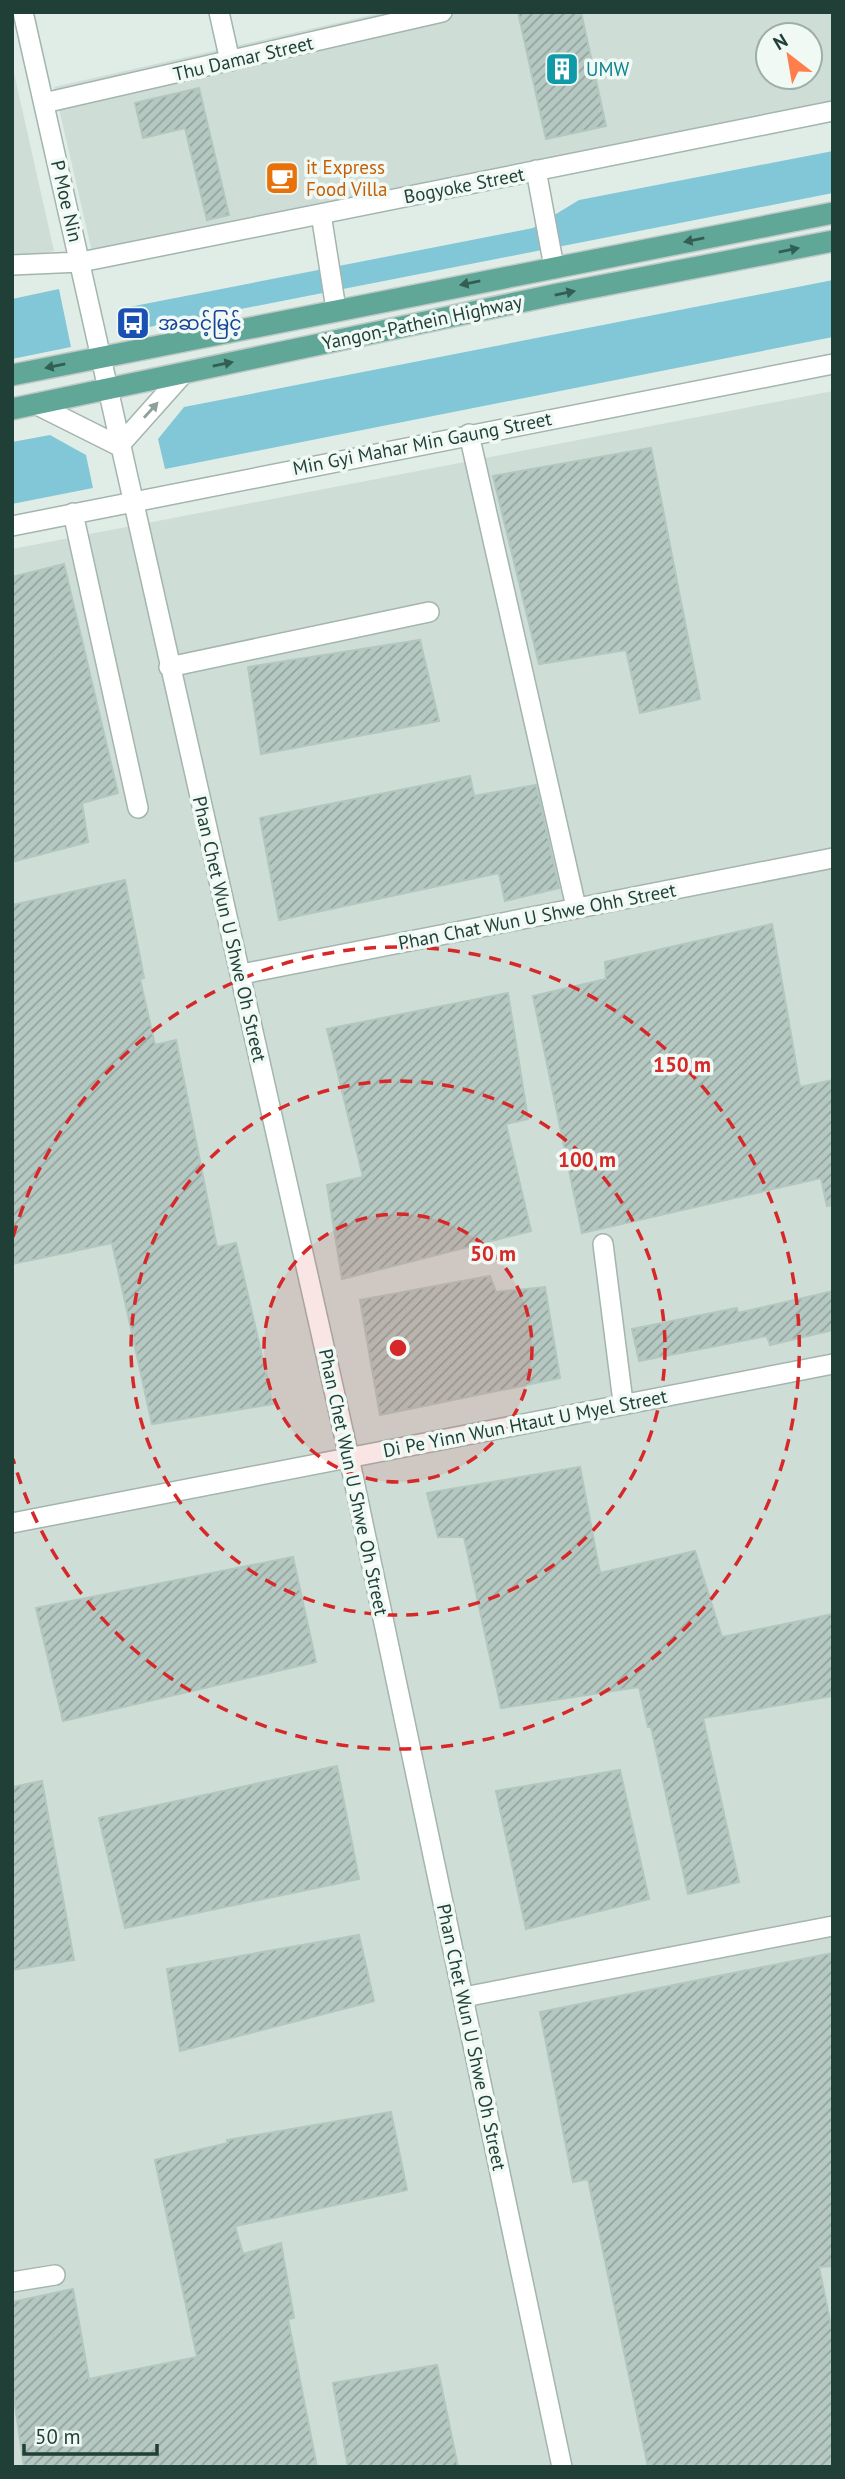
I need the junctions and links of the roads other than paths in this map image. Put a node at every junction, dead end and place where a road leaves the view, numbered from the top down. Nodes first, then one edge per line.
1 (23, 12) edge
2 (219, 12) edge
3 (442, 12) edge
4 (230, 61) junction
5 (44, 103) junction
6 (833, 111) edge
7 (536, 170) junction
8 (321, 214) junction
9 (833, 214) edge
10 (833, 241) edge
11 (81, 262) junction
12 (554, 262) junction
13 (12, 265) edge
14 (336, 306) junction
15 (100, 356) junction
16 (833, 364) edge
17 (186, 372) junction
18 (12, 375) edge
19 (107, 390) junction
20 (35, 404) junction
21 (12, 409) edge
22 (469, 434) junction
23 (119, 446) junction
24 (132, 500) junction
25 (73, 513) junction
26 (12, 526) edge
27 (429, 612) dead end
28 (169, 667) junction
29 (138, 807) dead end
30 (833, 858) edge
31 (576, 907) junction
32 (242, 974) junction
33 (603, 1244) dead end
34 (833, 1364) edge
35 (622, 1402) junction
36 (349, 1457) junction
37 (12, 1522) edge
38 (833, 1926) edge
39 (464, 1997) junction
40 (55, 2274) dead end
41 (12, 2282) edge
42 (562, 2467) edge

1 - 5 street, P Moe Nin
2 - 4 street
3 - 4 street, Thu Damar Street
4 - 5 street, Thu Damar Street
5 - 11 street, P Moe Nin
6 - 7 street, Bogyoke Street
7 - 8 street, Bogyoke Street
7 - 12 street
8 - 11 street, Bogyoke Street
8 - 14 street
9 -> 12 main road, Yangon-Pathein Highway
17 -> 10 main road, Yangon-Pathein Highway
11 - 13 street, Bogyoke Street
11 - 15 street, P Moe Nin
12 -> 14 main road, Yangon-Pathein Highway
14 - 15 main road, Yangon-Pathein Highway
15 -> 18 main road, Yangon-Pathein Highway
15 - 19 street, P Moe Nin
16 - 22 street, Min Gyi Mahar Min Gaung Street
17 - 19 main road, Yangon-Pathein Highway
23 -> 17 street
19 - 20 main road, Yangon-Pathein Highway
19 - 23 street, P Moe Nin
20 - 21 main road, Yangon-Pathein Highway
20 - 23 street
22 - 24 street, Min Gyi Mahar Min Gaung Street
22 - 31 street
23 - 24 street, Phan Chet Wun U Shwe Oh Street
24 - 25 street, Min Gyi Mahar Min Gaung Street
24 - 28 street, Phan Chet Wun U Shwe Oh Street
25 - 26 street, Min Gyi Mahar Min Gaung Street
25 - 29 street
27 - 28 street
28 - 32 street, Phan Chet Wun U Shwe Oh Street
30 - 31 street, Phan Chat Wun U Shwe Ohh Street
31 - 32 street, Phan Chat Wun U Shwe Ohh Street
32 - 36 street, Phan Chet Wun U Shwe Oh Street
33 - 35 street
34 - 35 street, Di Pe Yinn Wun Htaut U Myel Street
35 - 36 street, Di Pe Yinn Wun Htaut U Myel Street
36 - 37 street, Di Pe Yinn Wun Htaut U Myel Street
36 - 39 street, Phan Chet Wun U Shwe Oh Street
38 - 39 street
39 - 42 street, Phan Chet Wun U Shwe Oh Street
40 - 41 street

